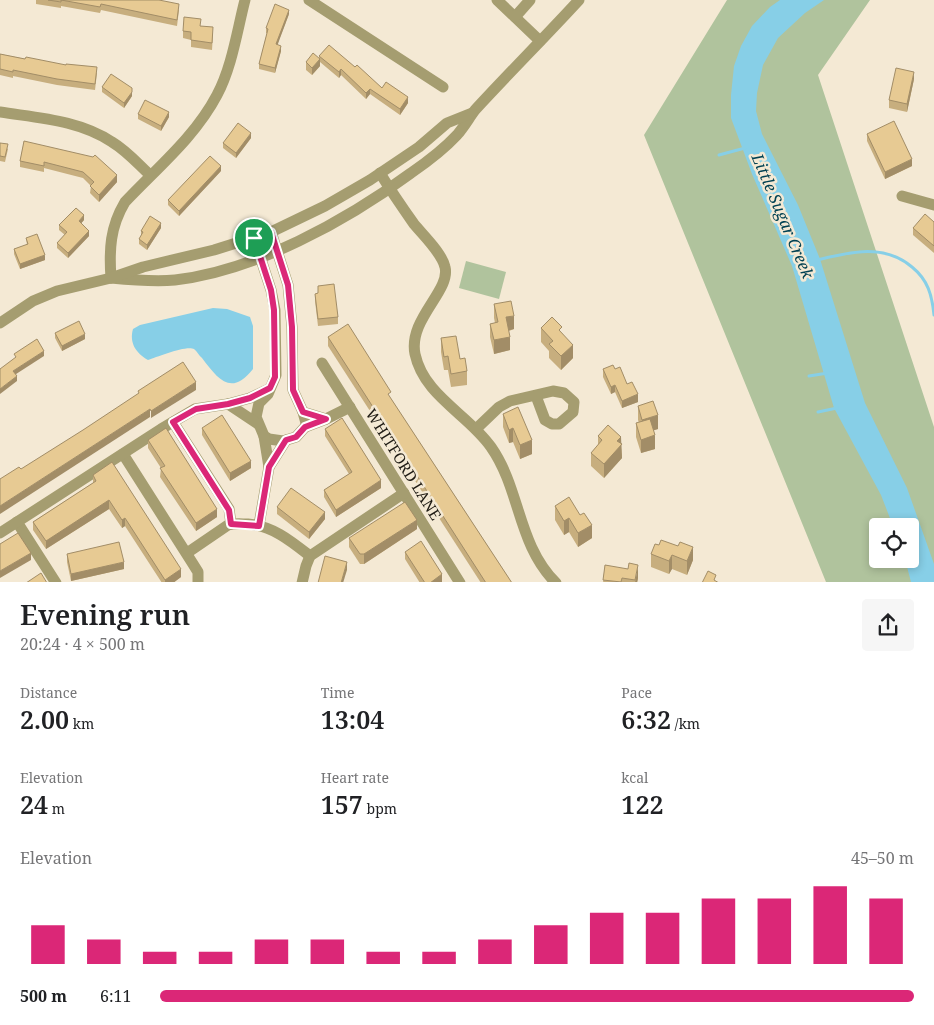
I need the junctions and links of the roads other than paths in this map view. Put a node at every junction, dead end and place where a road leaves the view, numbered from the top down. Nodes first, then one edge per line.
1 (245, 0) edge
2 (309, 0) edge
3 (496, 0) edge
4 (530, 0) edge
5 (579, 0) edge
6 (515, 17) junction
7 (540, 41) junction
8 (443, 87) dead end
9 (0, 112) edge
10 (474, 112) junction
11 (380, 173) junction
12 (150, 176) junction
13 (390, 189) junction
14 (902, 196) dead end
15 (934, 205) edge
16 (271, 232) junction
17 (254, 238) junction
18 (278, 250) junction
19 (261, 257) junction
20 (110, 278) junction
21 (0, 323) edge
22 (274, 327) junction
23 (292, 327) junction
24 (322, 363) dead end
25 (270, 388) junction
26 (536, 396) dead end
27 (228, 404) junction
28 (350, 407) junction
29 (303, 412) junction
30 (326, 419) junction
31 (173, 422) junction
32 (258, 424) junction
33 (305, 427) junction
34 (476, 429) junction
35 (264, 436) junction
36 (286, 440) junction
37 (123, 454) junction
38 (269, 467) junction
39 (404, 493) junction
40 (18, 522) junction
41 (231, 524) junction
42 (259, 526) junction
43 (0, 533) edge
44 (187, 553) junction
45 (310, 556) junction
46 (56, 582) edge
47 (198, 582) edge
48 (302, 582) edge
49 (460, 582) edge
50 (556, 582) edge

1 - 12 street
2 - 8 street
3 - 6 street
4 - 6 street
5 - 7 street
6 - 7 street
7 - 10 street
9 - 12 street
10 - 11 street
10 - 13 street
11 - 13 street
11 - 16 street
12 - 20 street
13 - 18 street
13 - 34 street
14 - 15 street
16 - 17 street
16 - 18 street
17 - 19 street
17 - 20 street
18 - 19 street
18 - 23 street
19 - 20 street
19 - 22 street
20 - 21 street
22 - 23 street
22 - 25 street
23 - 29 street
24 - 28 street, WHITFORD LANE
25 - 27 street
25 - 32 street
26 - 34 street
27 - 31 street
27 - 32 street
28 - 30 street
28 - 39 street, WHITFORD LANE
29 - 30 street
29 - 33 street
30 - 33 street
31 - 37 street
31 - 41 street
32 - 35 street
33 - 36 street
34 - 50 street
35 - 36 street
35 - 38 street
36 - 38 street
37 - 40 street
37 - 44 street
38 - 42 street
39 - 45 street
39 - 49 street, WHITFORD LANE
40 - 43 street
40 - 46 street
41 - 42 street
41 - 44 street
42 - 45 street
44 - 47 street
45 - 48 street

